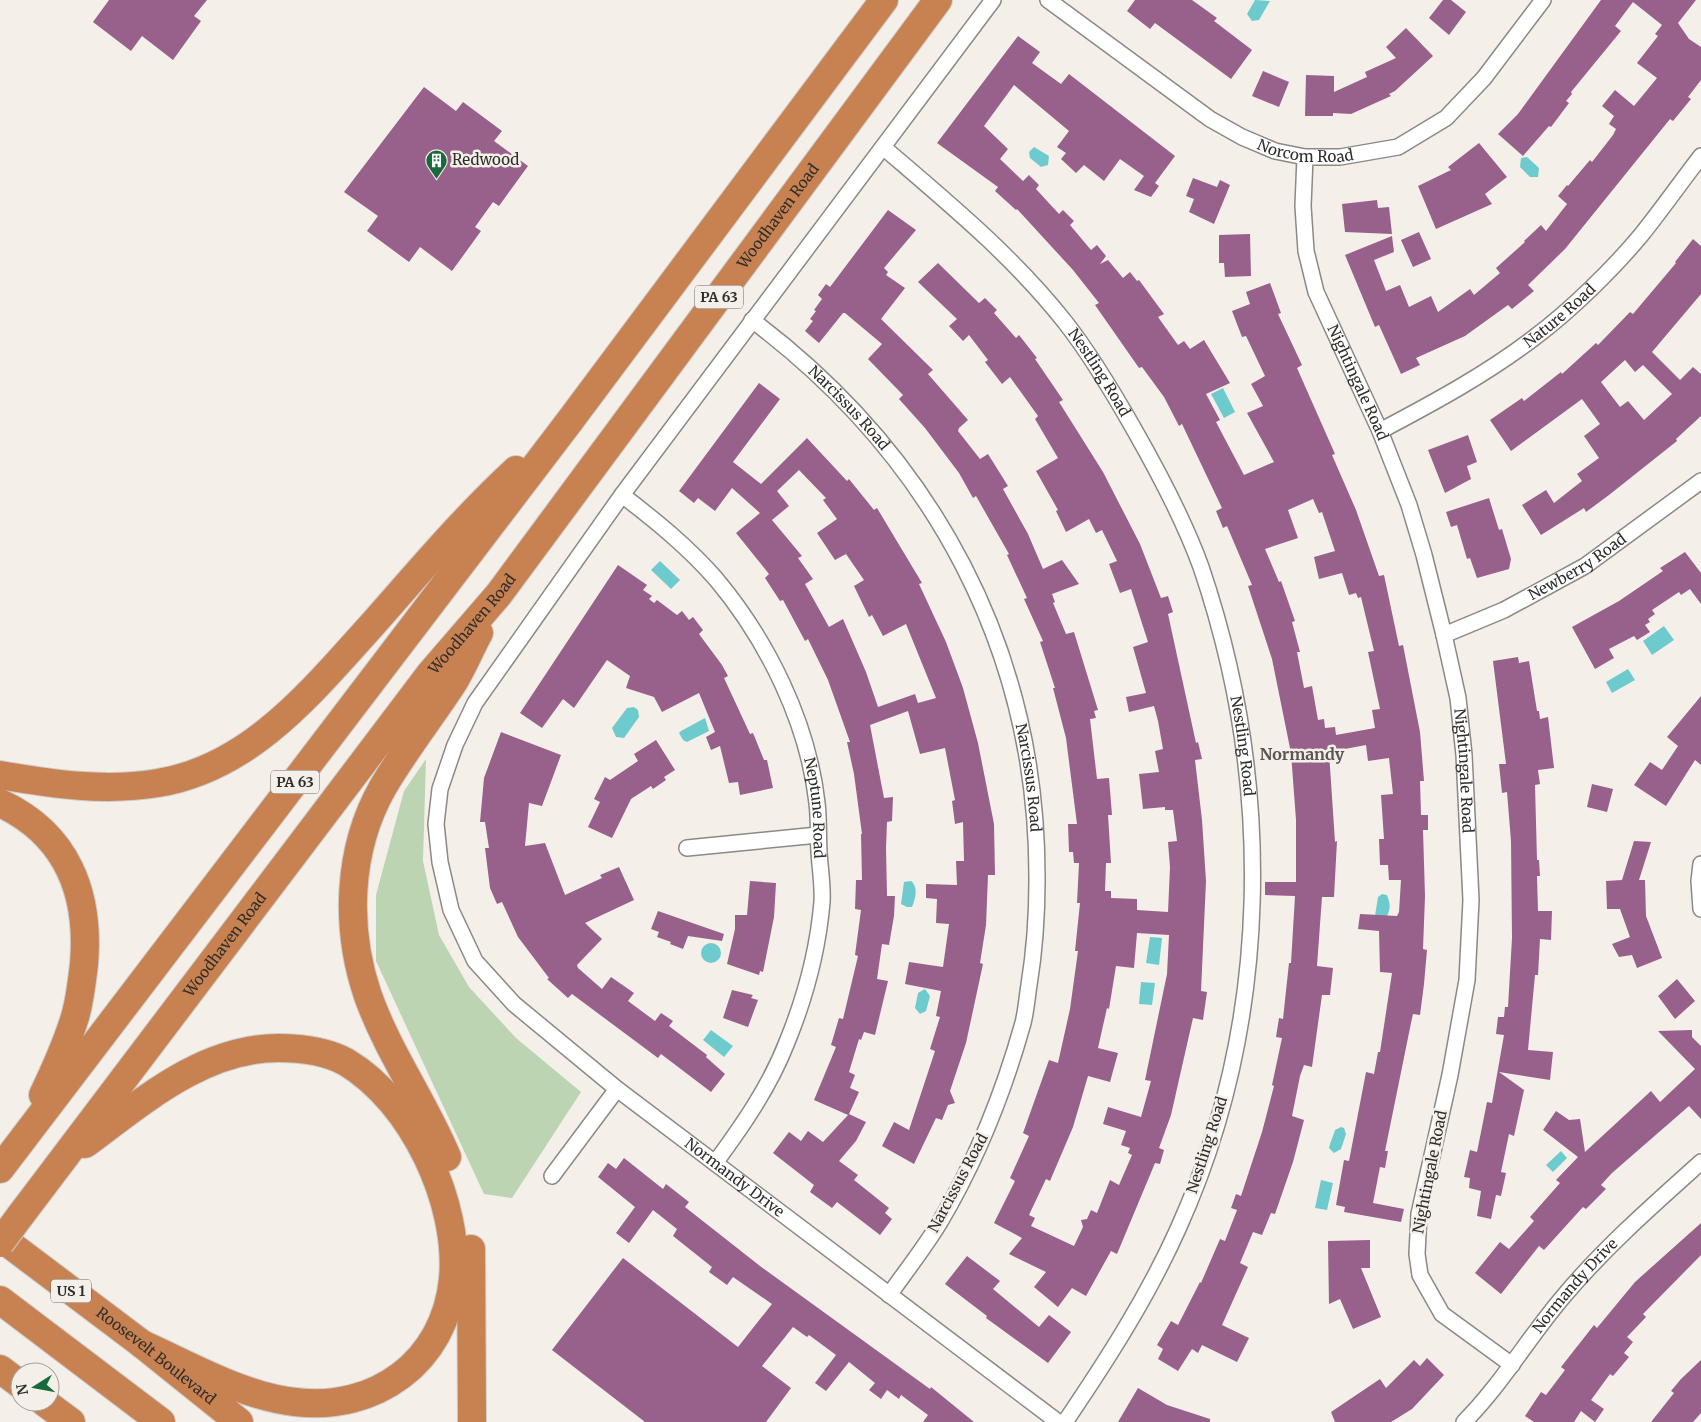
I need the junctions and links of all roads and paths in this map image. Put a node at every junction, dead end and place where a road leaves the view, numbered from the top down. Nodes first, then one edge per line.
1 (884, 0) edge
2 (938, 0) edge
3 (993, 0) edge
4 (1048, 0) edge
5 (1543, 0) edge
6 (883, 147) junction
7 (1701, 156) edge
8 (1305, 157) junction
9 (752, 320) junction
10 (569, 422) junction
11 (1380, 431) junction
12 (1701, 481) edge
13 (622, 495) junction
14 (500, 594) junction
15 (1444, 636) junction
16 (0, 775) edge
17 (0, 803) edge
18 (818, 835) junction
19 (687, 848) dead end
20 (1701, 864) edge
21 (1701, 909) edge
22 (617, 1089) junction
23 (21, 1142) junction
24 (1701, 1162) edge
25 (60, 1163) junction
26 (715, 1163) junction
27 (0, 1169) edge
28 (552, 1176) dead end
29 (0, 1237) edge
30 (0, 1243) edge
31 (889, 1295) junction
32 (0, 1300) edge
33 (142, 1344) junction
34 (1512, 1365) junction
35 (0, 1368) edge
36 (10, 1376) edge
37 (58, 1412) edge
38 (71, 1422) edge
39 (161, 1422) edge
40 (239, 1422) edge
41 (472, 1422) edge
42 (1058, 1422) edge
43 (1065, 1422) edge
44 (1464, 1422) edge

1 - 10 highway, PA 63
2 - 14 highway, Woodhaven Road / PA 63
3 - 6 street
4 - 8 street, Norcom Road
5 - 8 street, Norcom Road
6 - 9 street
6 - 43 street, Nestling Road
7 - 11 street, Nature Road
8 - 11 street, Nightingale Road
9 - 13 street
9 - 31 street, Narcissus Road
10 - 16 highway
10 - 23 highway, PA 63
11 - 15 street, Nightingale Road
12 - 15 street, Newberry Road
13 - 18 street, Neptune Road
13 - 22 street, Normandy Drive
14 - 25 highway, Woodhaven Road
14 - 41 highway, PA 63
15 - 34 street, Nightingale Road
17 - 23 highway
18 - 19 street
18 - 26 street, Neptune Road
20 - 21 street
22 - 26 street, Normandy Drive
22 - 28 street
23 - 27 highway, PA 63
24 - 34 street, Normandy Drive
25 - 30 highway, Woodhaven Road, bridge
25 - 33 highway
26 - 31 street, Normandy Drive
29 - 33 highway, Roosevelt Boulevard / US 1
31 - 42 street, Normandy Drive
32 - 39 highway
33 - 40 highway, Roosevelt Boulevard / US 1
34 - 44 street, Normandy Drive
35 - 36 highway
37 - 38 highway

